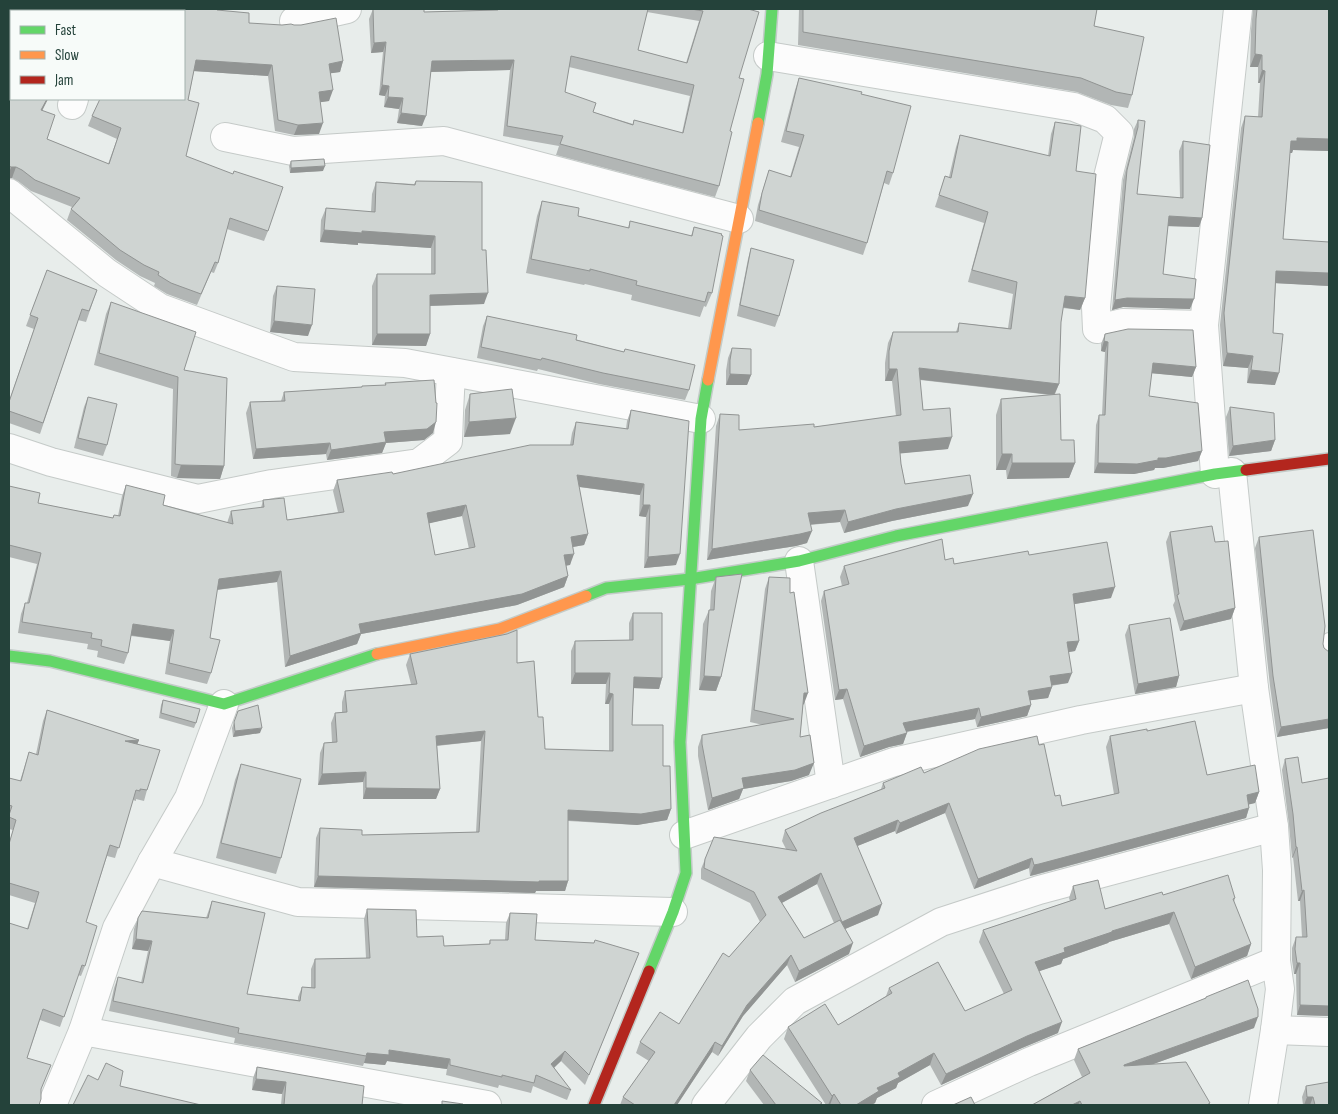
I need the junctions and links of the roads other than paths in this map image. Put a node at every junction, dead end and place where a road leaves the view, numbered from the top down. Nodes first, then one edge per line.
1 (347, 9) edge
2 (772, 9) edge
3 (1238, 9) edge
4 (294, 21) dead end
5 (768, 56) junction
6 (225, 137) dead end
7 (9, 193) edge
8 (739, 219) junction
9 (1204, 325) junction
10 (451, 372) junction
11 (701, 419) junction
12 (9, 448) edge
13 (1329, 459) edge
14 (1223, 473) junction
15 (799, 561) junction
16 (690, 580) junction
17 (1329, 640) edge
18 (1328, 655) edge
19 (9, 656) edge
20 (1254, 688) junction
21 (224, 704) junction
22 (831, 784) junction
23 (1274, 827) junction
24 (684, 835) junction
25 (152, 862) junction
26 (672, 912) junction
27 (1276, 961) junction
28 (1275, 1030) junction
29 (83, 1031) junction
30 (1329, 1032) edge
31 (52, 1105) edge
32 (487, 1105) edge
33 (594, 1105) edge
34 (706, 1105) edge
35 (936, 1105) edge
36 (1263, 1105) edge

1 - 4 street
2 - 5 street
3 - 9 street
5 - 8 street
5 - 9 street
6 - 8 street
7 - 10 street
8 - 11 street
9 - 14 street
10 - 11 street
10 - 12 street
11 - 16 street
13 - 14 street
14 - 15 street
14 - 20 street
15 - 16 street
15 - 22 street
16 - 21 street
16 - 24 street
17 - 18 lane
19 - 21 street
20 - 22 street
20 - 23 street
21 - 25 street
22 - 24 street
23 - 27 street
23 - 34 street
24 - 26 street
25 - 26 street
25 - 29 street
26 - 33 street
27 - 28 street
27 - 35 street
28 - 30 street
28 - 36 street
29 - 31 street
29 - 32 street

